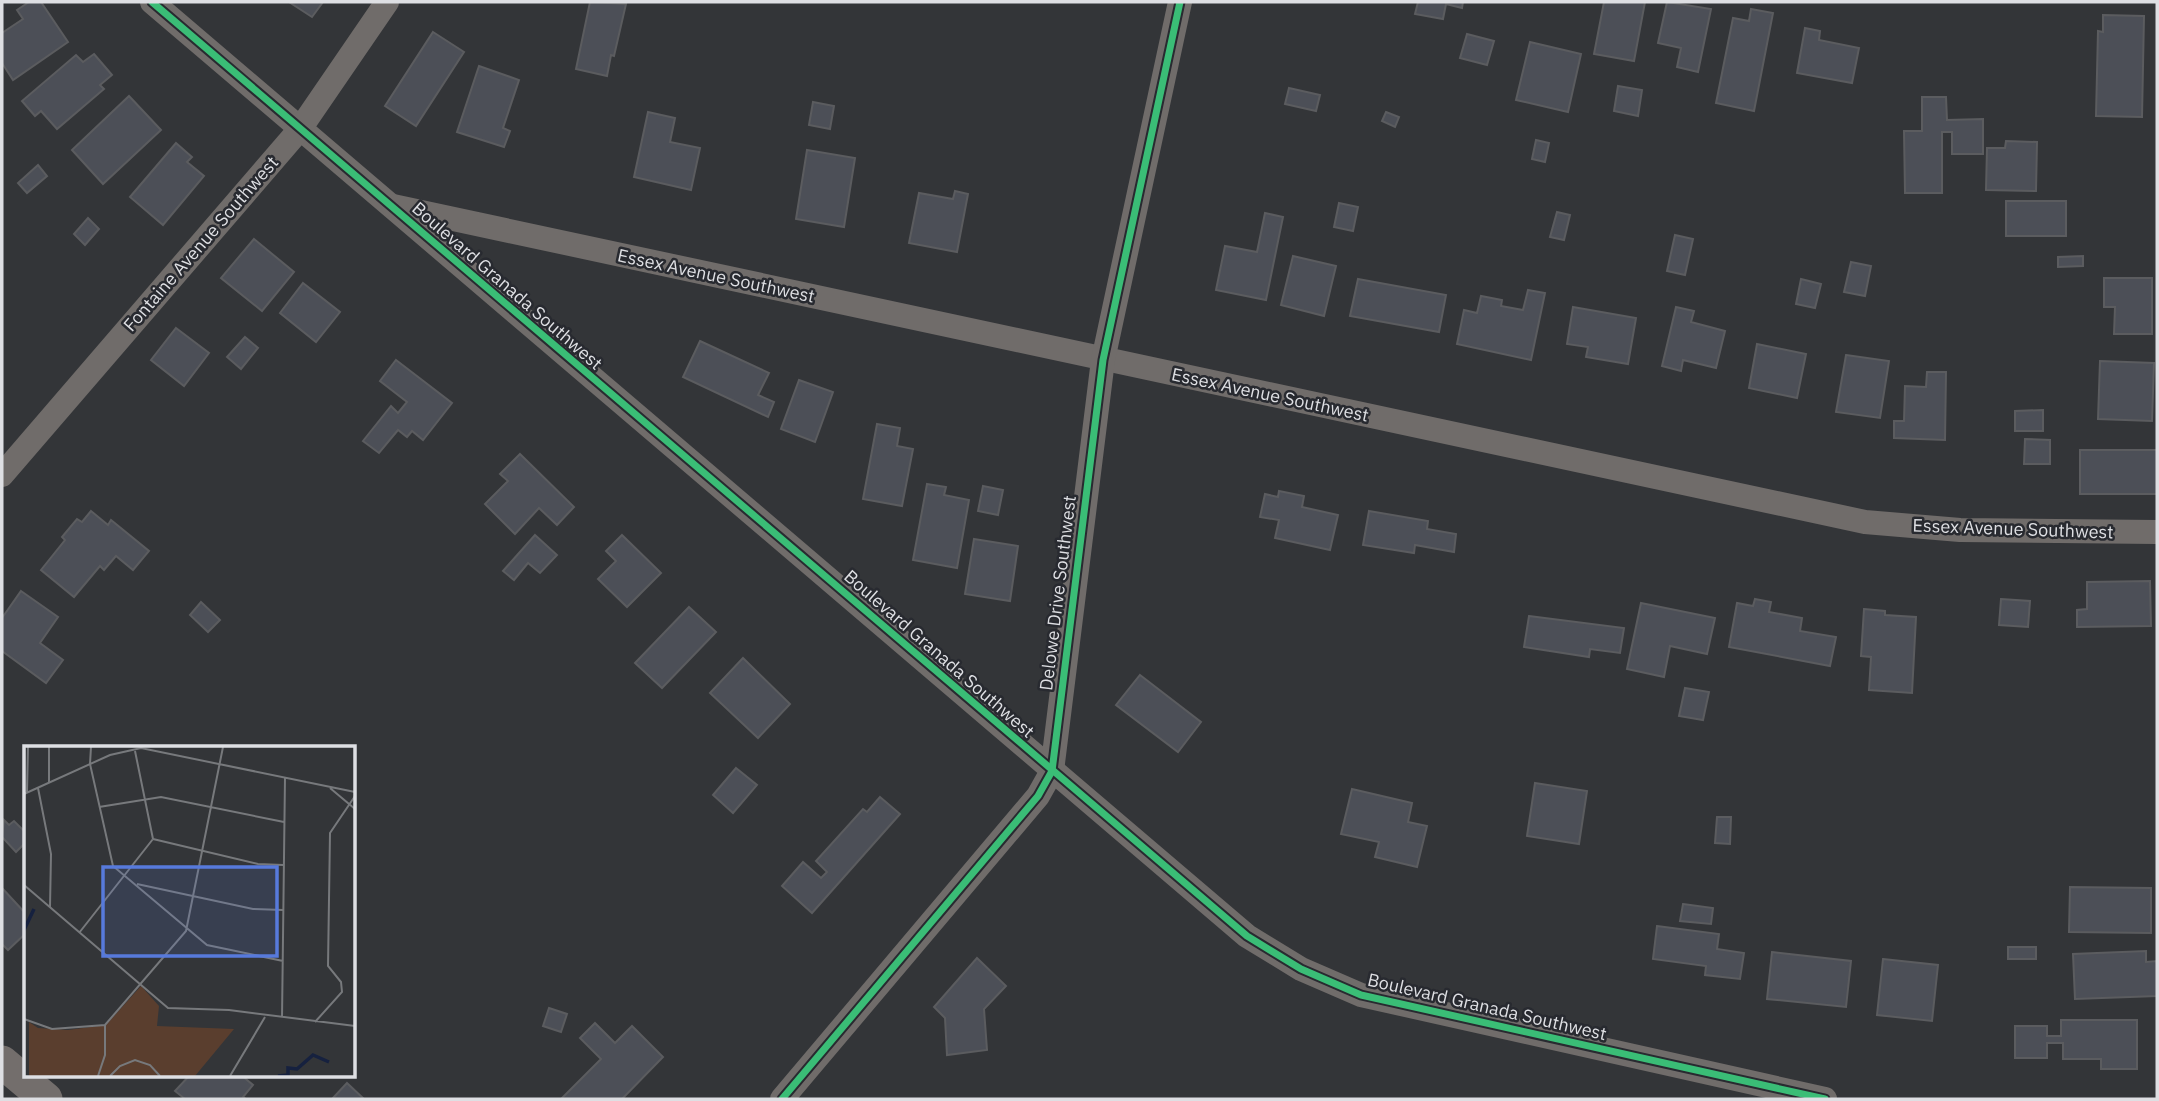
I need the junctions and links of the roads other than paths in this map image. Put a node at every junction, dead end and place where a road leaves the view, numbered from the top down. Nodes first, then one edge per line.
1 (152, 2) edge
2 (387, 2) edge
3 (1180, 2) edge
4 (300, 129) junction
5 (390, 206) junction
6 (1104, 360) junction
7 (2, 475) edge
8 (2157, 532) edge
9 (1052, 771) junction
10 (2, 1062) edge
11 (46, 1099) edge
12 (782, 1099) edge
13 (1825, 1099) edge

1 - 4 street, Boulevard Granada Southwest
2 - 4 street, Fontaine Avenue Southwest
3 - 6 street, Delowe Drive Southwest
4 - 5 street, Boulevard Granada Southwest
4 - 7 street, Fontaine Avenue Southwest
5 - 6 street, Essex Avenue Southwest
5 - 9 street, Boulevard Granada Southwest
6 - 8 street, Essex Avenue Southwest
6 - 9 street, Delowe Drive Southwest
9 - 12 street, Delowe Drive Southwest
9 - 13 street, Boulevard Granada Southwest
10 - 11 street

